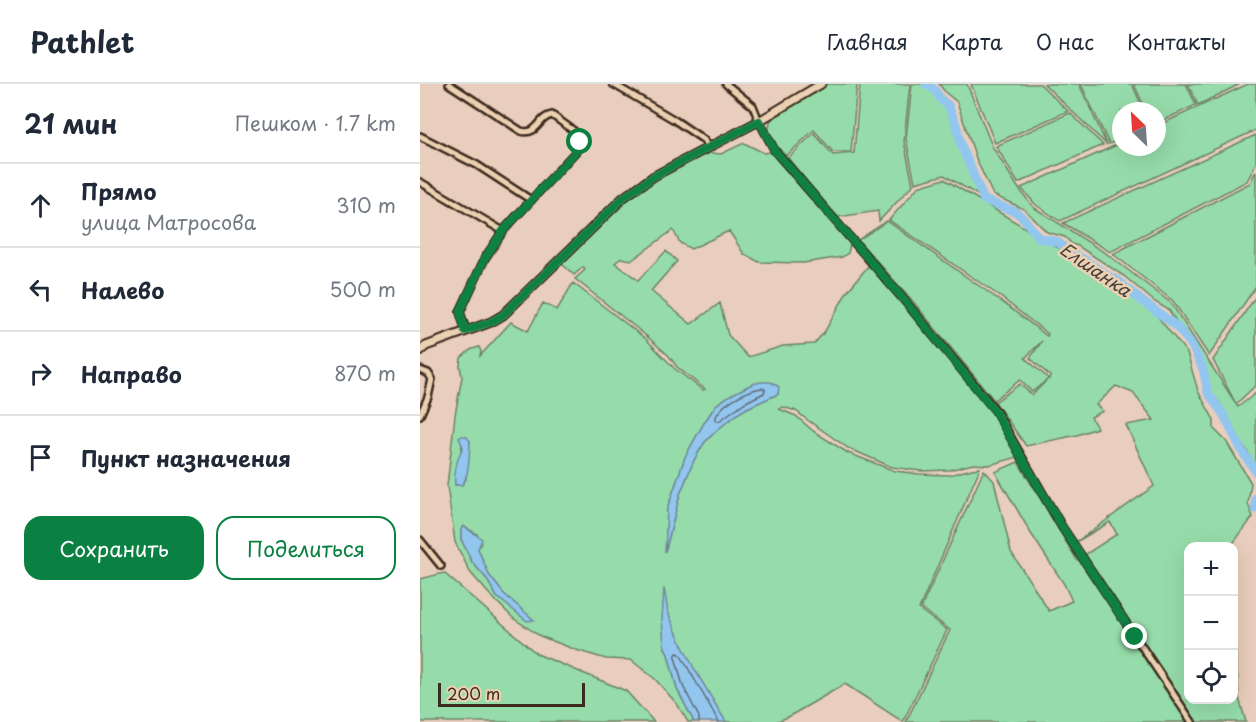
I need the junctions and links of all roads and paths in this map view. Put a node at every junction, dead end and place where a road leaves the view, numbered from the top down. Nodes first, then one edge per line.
1 (449, 84) edge
2 (613, 84) edge
3 (726, 84) edge
4 (821, 84) edge
5 (759, 121) junction
6 (420, 136) edge
7 (708, 148) junction
8 (420, 182) edge
9 (531, 200) junction
10 (503, 231) junction
11 (465, 331) junction
12 (420, 351) edge
13 (420, 370) edge
14 (420, 415) edge
15 (420, 540) edge
16 (441, 566) dead end
17 (1192, 722) edge

1 - 9 street
2 - 7 street
3 - 5 street
4 - 5 main road
5 - 7 main road
5 - 17 street
6 - 9 street
7 - 11 main road
8 - 10 street
9 - 10 street
10 - 11 street
11 - 12 main road
13 - 14 street
15 - 16 street

